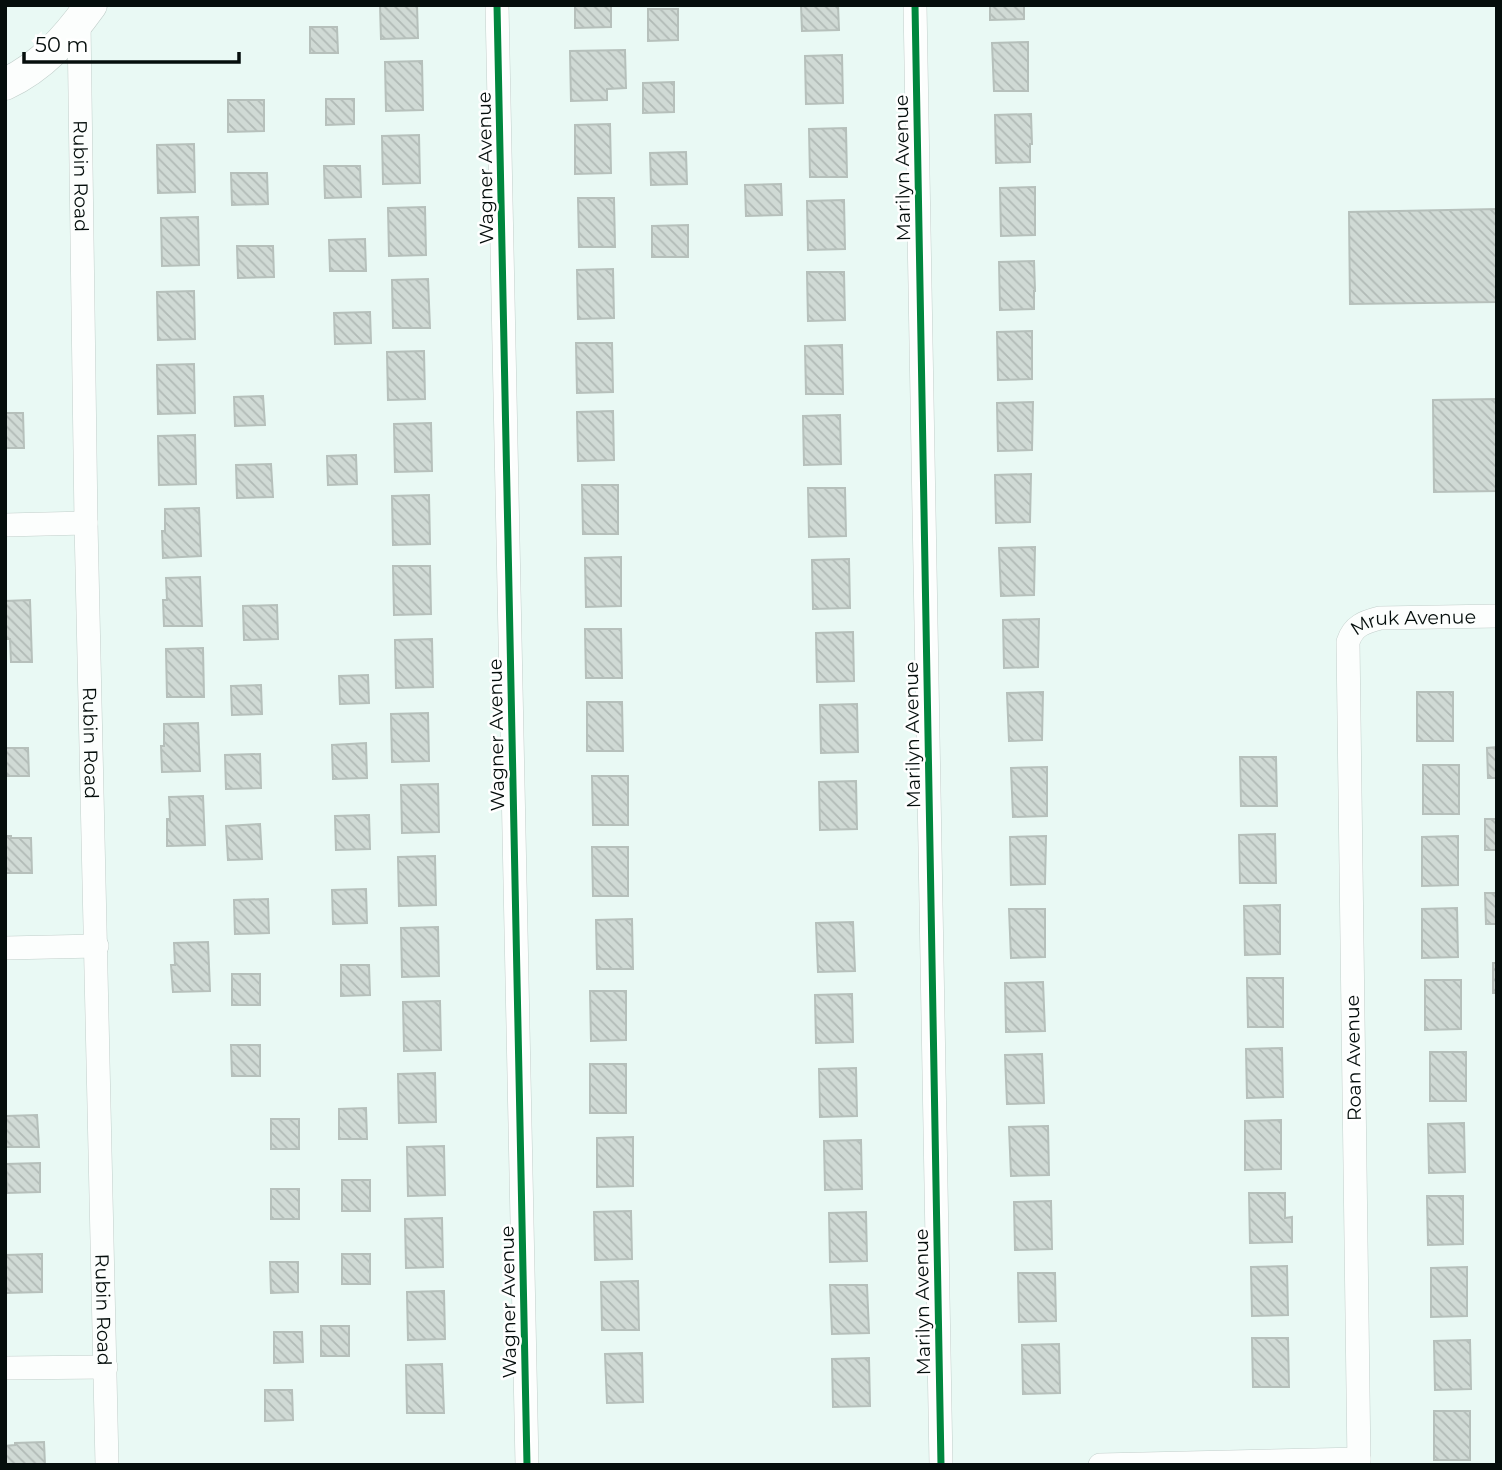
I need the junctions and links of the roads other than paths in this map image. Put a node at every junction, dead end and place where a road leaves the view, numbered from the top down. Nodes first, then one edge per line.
1 (497, 5) edge
2 (915, 5) edge
3 (85, 14) edge
4 (5, 84) edge
5 (86, 523) junction
6 (5, 525) edge
7 (1497, 616) edge
8 (1346, 650) joint
9 (97, 946) junction
10 (5, 948) edge
11 (106, 1367) junction
12 (5, 1368) edge
13 (1359, 1462) edge
14 (107, 1465) edge
15 (527, 1465) edge
16 (941, 1465) edge
17 (1100, 1465) edge

1 - 15 street, Wagner Avenue
2 - 16 street, Marilyn Avenue
3 - 4 street
3 - 5 street, Rubin Road
5 - 6 street
5 - 9 street, Rubin Road
7 - 8 street, Mruk Avenue
8 - 13 street, Roan Avenue
9 - 10 street
9 - 11 street, Rubin Road
11 - 12 street
11 - 14 street, Rubin Road
13 - 17 street

